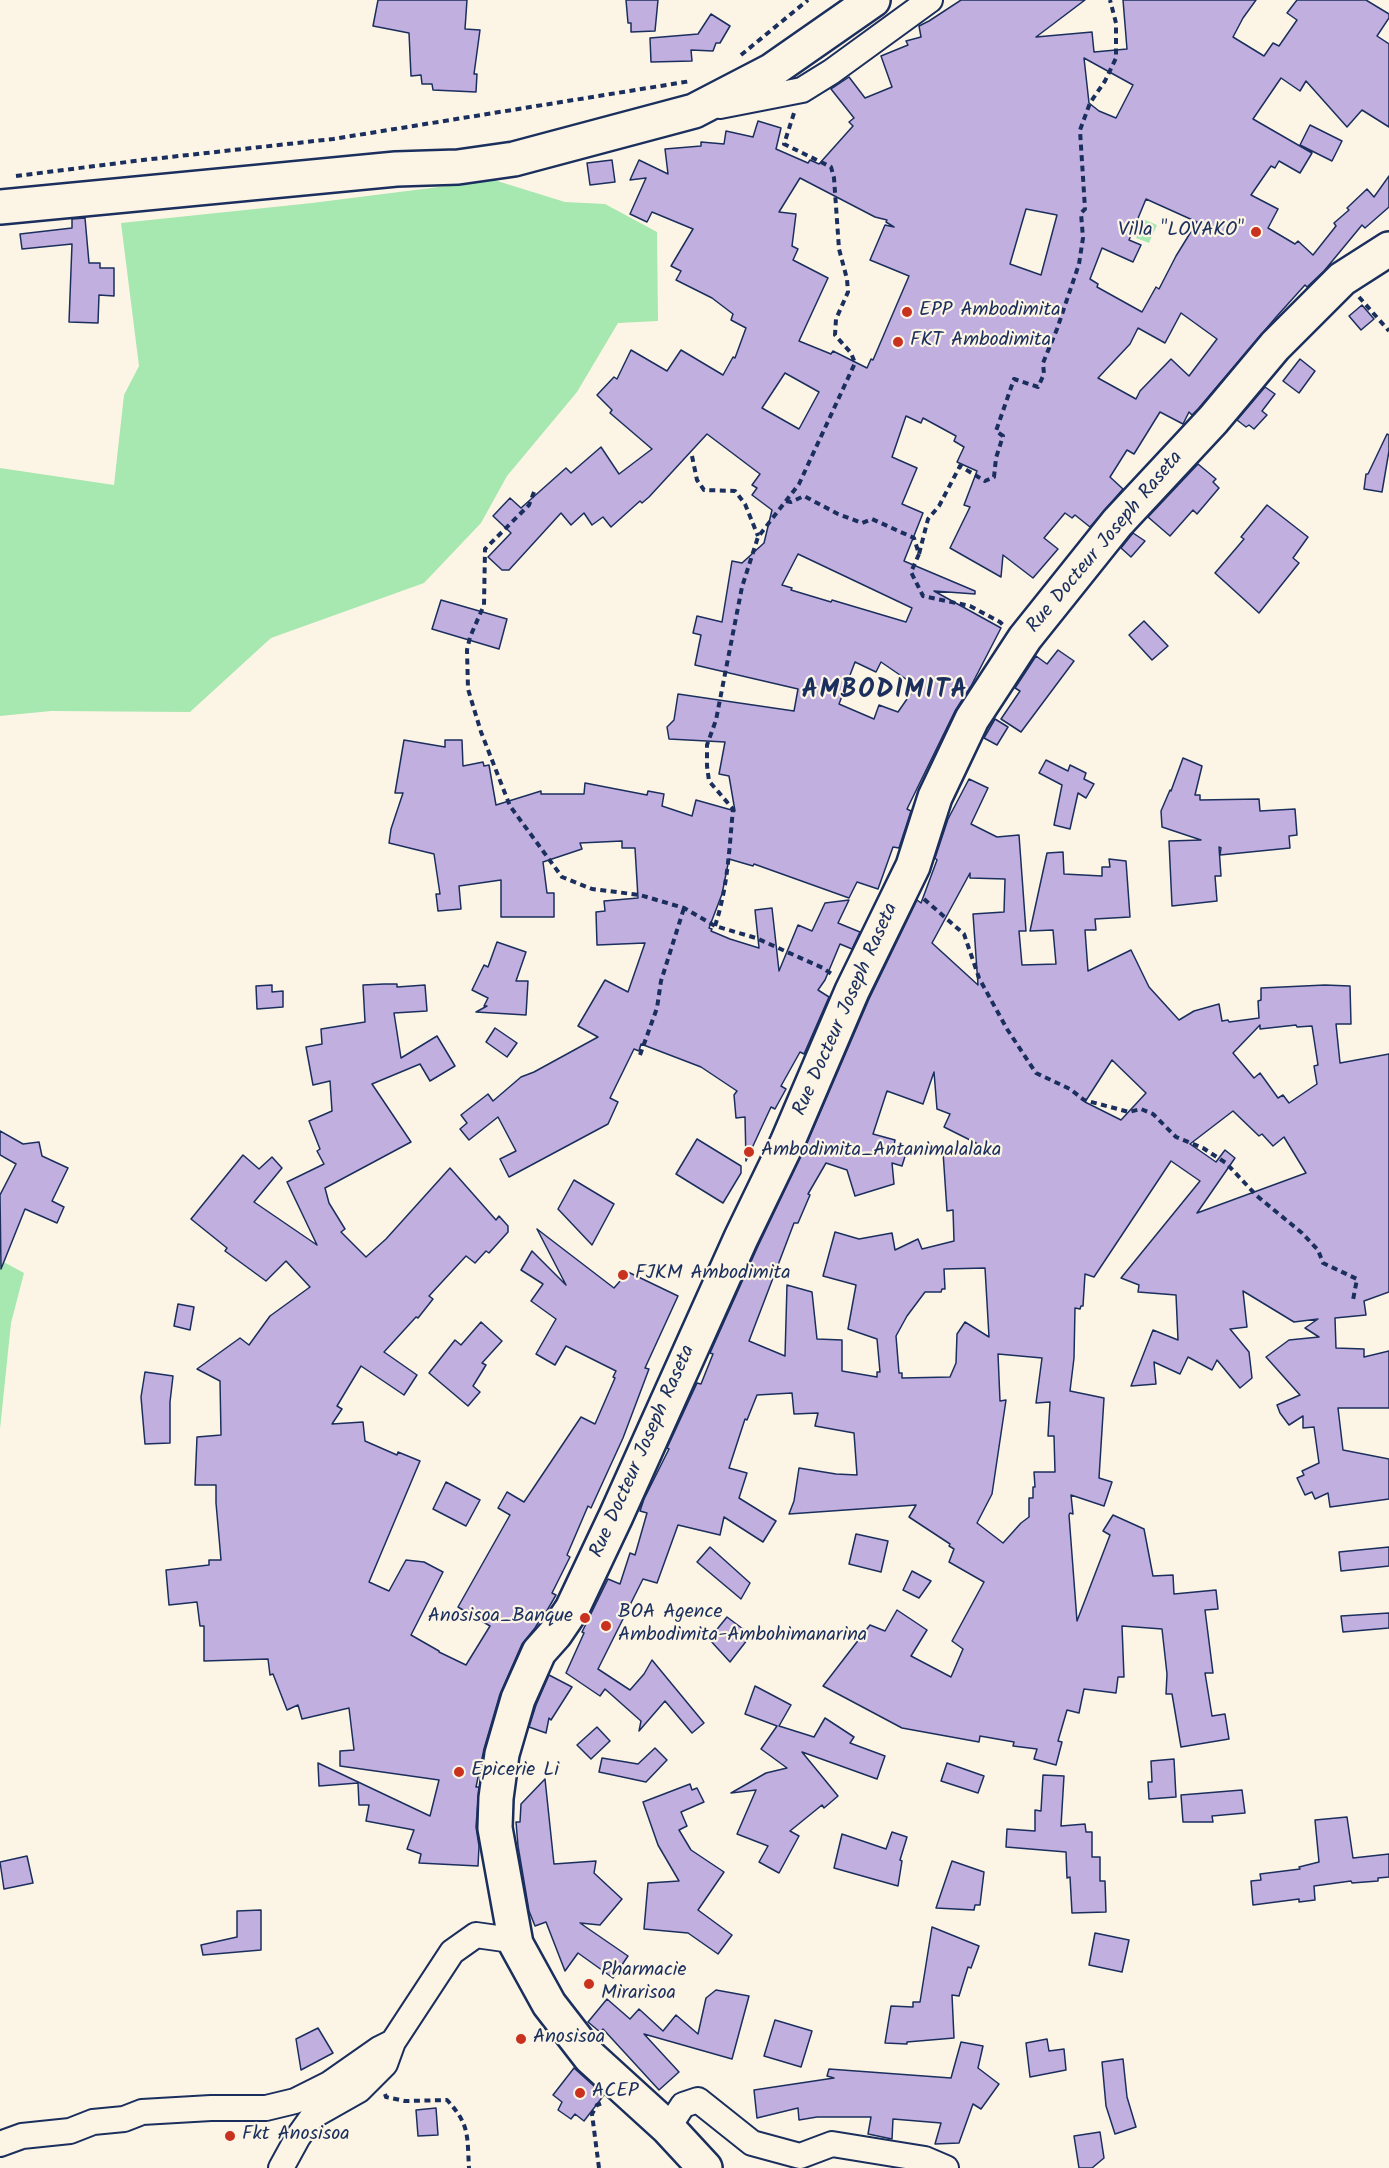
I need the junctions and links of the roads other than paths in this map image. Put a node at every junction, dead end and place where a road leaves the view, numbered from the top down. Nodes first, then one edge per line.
1 (873, 0) edge
2 (930, 0) edge
3 (693, 96) junction
4 (0, 207) edge
5 (1389, 249) edge
6 (516, 1944) junction
7 (393, 2042) junction
8 (668, 2128) junction
9 (0, 2144) edge
10 (281, 2168) edge
11 (705, 2168) edge
12 (946, 2168) edge

1 - 3 main road
2 - 3 street
3 - 4 main road
5 - 6 main road, Rue Docteur Joseph Raseta
6 - 7 street
6 - 8 main road, Rue Docteur Joseph Raseta
7 - 9 street
7 - 10 street
8 - 11 main road, Rue Docteur Joseph Raseta
8 - 12 street

